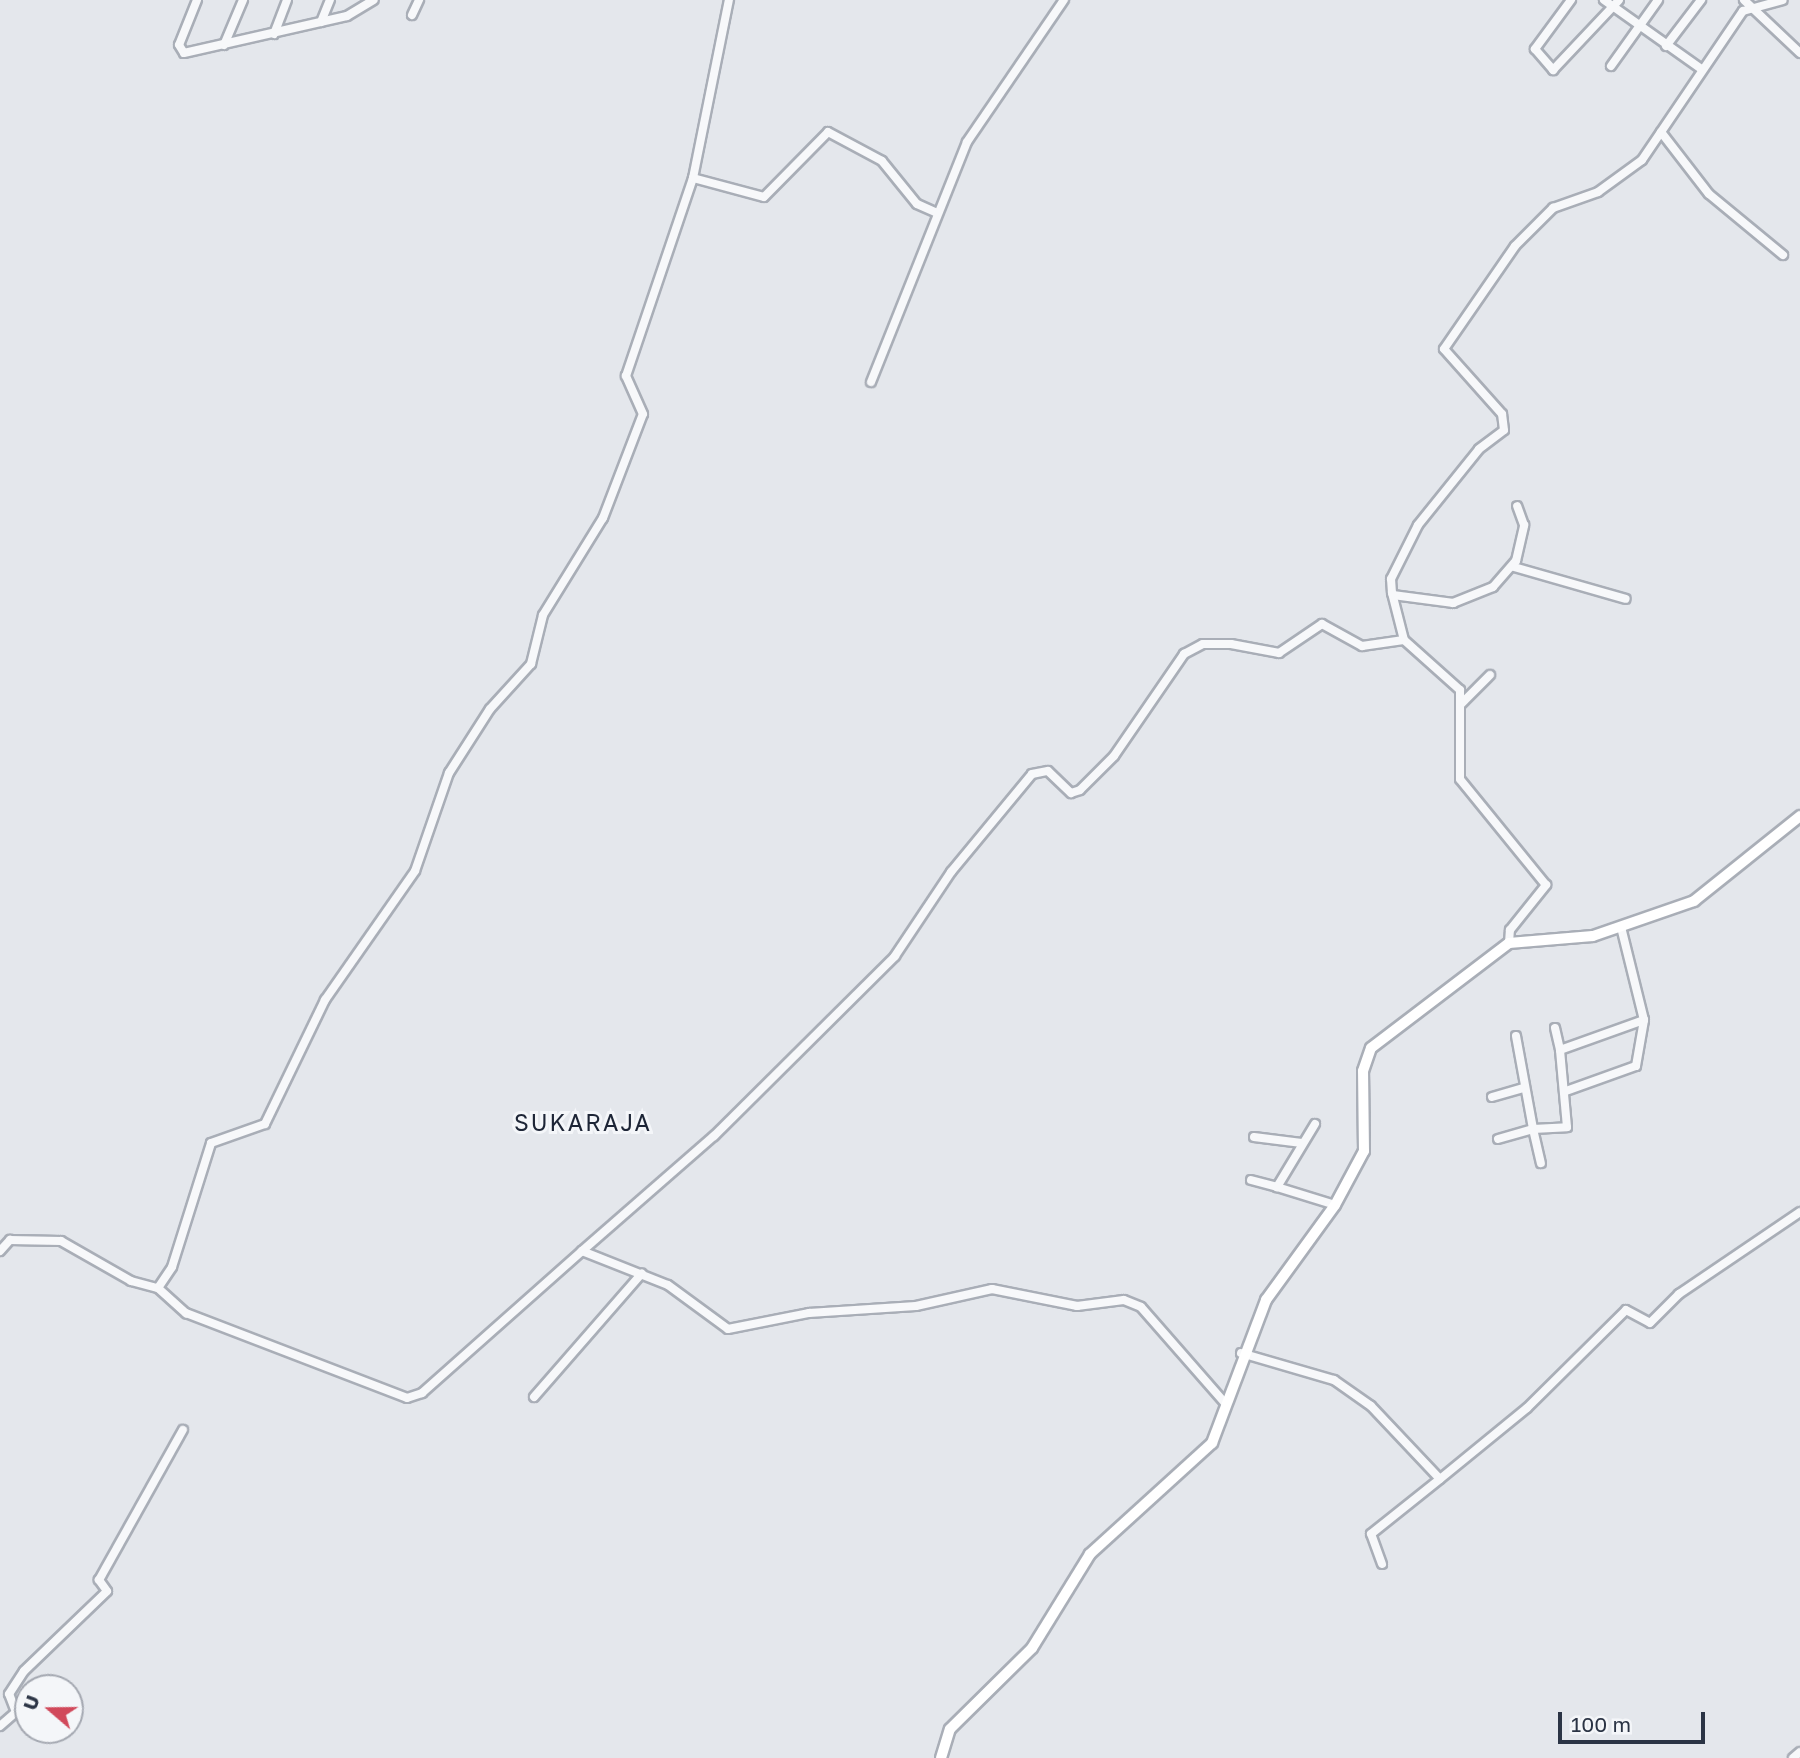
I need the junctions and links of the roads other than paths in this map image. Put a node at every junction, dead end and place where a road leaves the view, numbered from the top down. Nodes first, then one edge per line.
1 (197, 0) edge
2 (243, 0) edge
3 (287, 0) edge
4 (330, 0) edge
5 (374, 0) edge
6 (418, 0) edge
7 (729, 0) edge
8 (1064, 0) edge
9 (1571, 0) edge
10 (1604, 0) edge
11 (1658, 0) edge
12 (1701, 0) edge
13 (1783, 0) edge
14 (1748, 2) edge
15 (1616, 4) edge
16 (412, 15) dead end
17 (321, 22) junction
18 (1639, 27) junction
19 (274, 34) junction
20 (224, 45) junction
21 (1666, 46) junction
22 (1800, 53) edge
23 (1611, 66) dead end
24 (1700, 68) junction
25 (1661, 132) junction
26 (693, 178) junction
27 (935, 212) junction
28 (1783, 255) dead end
29 (871, 382) dead end
30 (1517, 506) dead end
31 (1514, 567) junction
32 (1393, 596) junction
33 (1626, 598) dead end
34 (1404, 640) junction
35 (1490, 675) dead end
36 (1461, 704) junction
37 (1800, 816) edge
38 (1621, 927) junction
39 (1509, 943) junction
40 (1644, 1020) junction
41 (1555, 1028) dead end
42 (1516, 1036) dead end
43 (1560, 1050) junction
44 (1524, 1088) junction
45 (1566, 1091) junction
46 (1492, 1097) dead end
47 (1315, 1124) dead end
48 (1533, 1129) junction
49 (1254, 1137) dead end
50 (1498, 1139) dead end
51 (1302, 1143) junction
52 (1541, 1163) dead end
53 (1251, 1180) dead end
54 (1277, 1187) junction
55 (1335, 1205) junction
56 (1800, 1212) edge
57 (0, 1251) edge
58 (582, 1251) junction
59 (642, 1273) junction
60 (158, 1288) junction
61 (1241, 1353) junction
62 (534, 1397) dead end
63 (1225, 1403) junction
64 (183, 1430) dead end
65 (1440, 1479) junction
66 (1382, 1564) dead end
67 (0, 1726) edge
68 (1800, 1752) edge
69 (941, 1758) edge
70 (1793, 1758) edge

1 - 20 street
2 - 20 street
3 - 19 street
4 - 17 street
5 - 17 street
6 - 16 street
7 - 26 street
8 - 27 street
9 - 15 street
10 - 15 street
11 - 18 street
12 - 21 street
13 - 14 street
14 - 22 street
14 - 24 street
15 - 18 street
17 - 19 street
18 - 21 street
18 - 23 street
19 - 20 street
21 - 24 street
24 - 25 street
25 - 28 street
25 - 32 street
26 - 27 street
26 - 60 street
27 - 29 street
30 - 31 street
31 - 32 street
31 - 33 street
32 - 34 street
34 - 36 street
34 - 58 street
35 - 36 street
36 - 39 street
37 - 38 main road
38 - 39 main road
38 - 40 street
39 - 55 main road
40 - 43 street
40 - 45 street
41 - 43 street
42 - 44 street
43 - 45 street
44 - 46 street
44 - 48 street
45 - 48 street
47 - 51 street
48 - 50 street
48 - 52 street
49 - 51 street
51 - 54 street
53 - 54 street
54 - 55 street
55 - 61 main road
56 - 65 street
57 - 60 street
58 - 59 street
58 - 60 street
59 - 62 street
59 - 63 street
61 - 63 main road
61 - 65 street
63 - 69 main road
64 - 67 street
65 - 66 street
68 - 70 street

